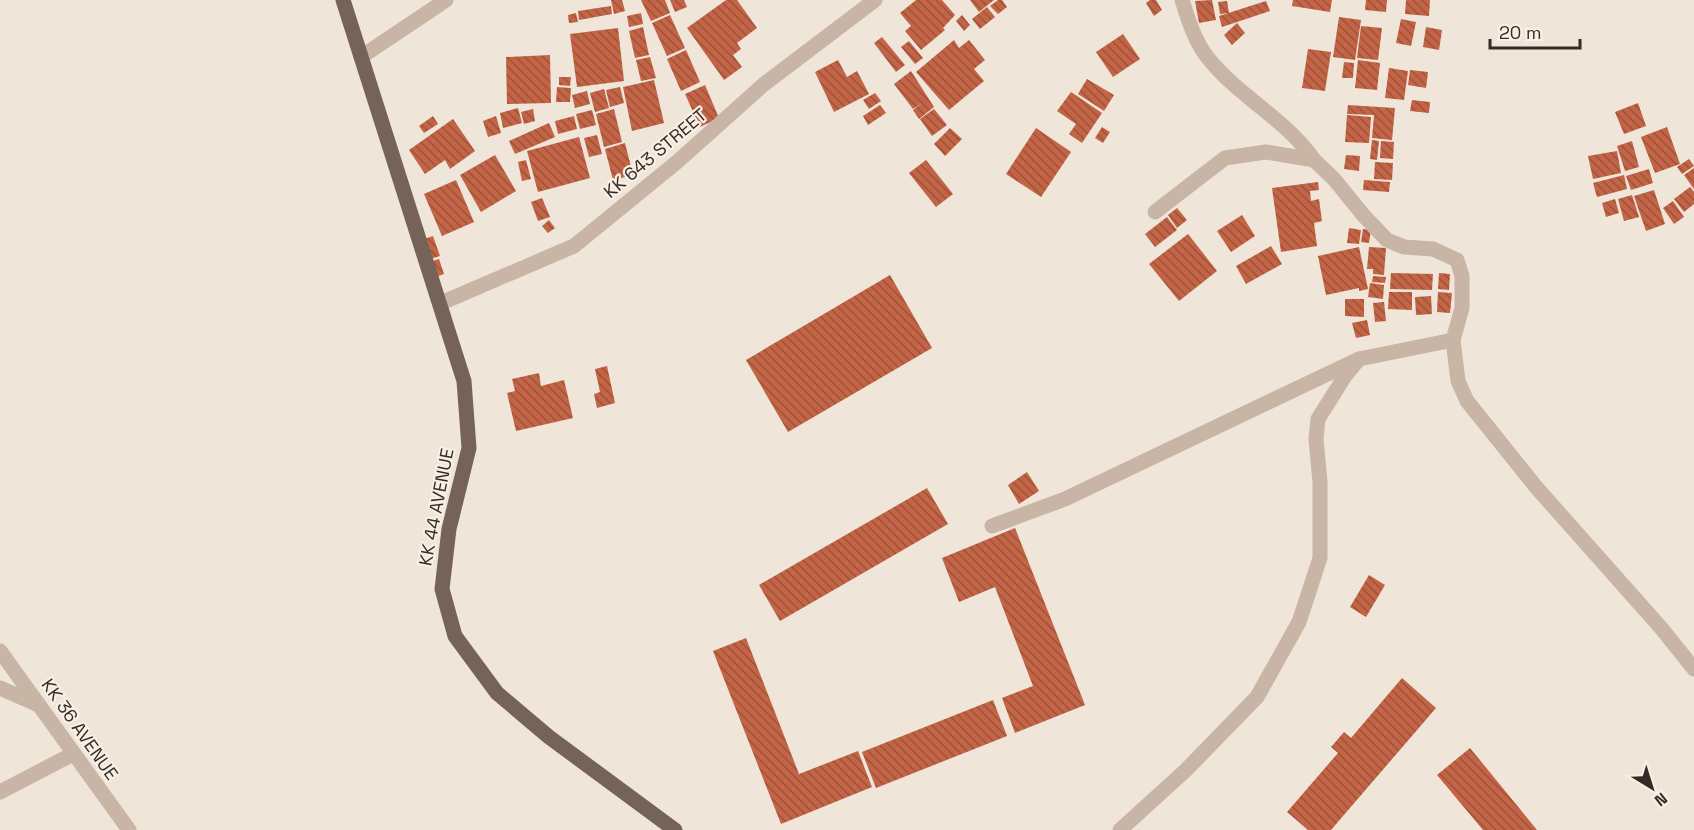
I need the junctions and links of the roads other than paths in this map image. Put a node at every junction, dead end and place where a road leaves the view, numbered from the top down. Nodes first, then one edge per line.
1 (343, 0) edge
2 (446, 0) edge
3 (875, 0) edge
4 (1182, 0) edge
5 (361, 57) junction
6 (1314, 160) junction
7 (1155, 212) dead end
8 (441, 303) junction
9 (1453, 340) junction
10 (1359, 359) junction
11 (992, 526) dead end
12 (0, 651) edge
13 (1694, 669) edge
14 (0, 688) edge
15 (40, 705) junction
16 (73, 754) junction
17 (0, 792) edge
18 (129, 830) edge
19 (675, 830) edge
20 (1120, 830) edge

1 - 5 main road, KK 44 AVENUE
2 - 5 street
3 - 8 street, KK 643 STREET
4 - 6 street
5 - 8 main road, KK 44 AVENUE
6 - 7 street
6 - 9 street
8 - 19 main road, KK 44 AVENUE
9 - 10 street
9 - 13 street
10 - 11 street
10 - 20 street
12 - 15 street, KK 36 AVENUE
14 - 15 street
15 - 16 street, KK 36 AVENUE
16 - 17 street
16 - 18 street, KK 36 AVENUE

